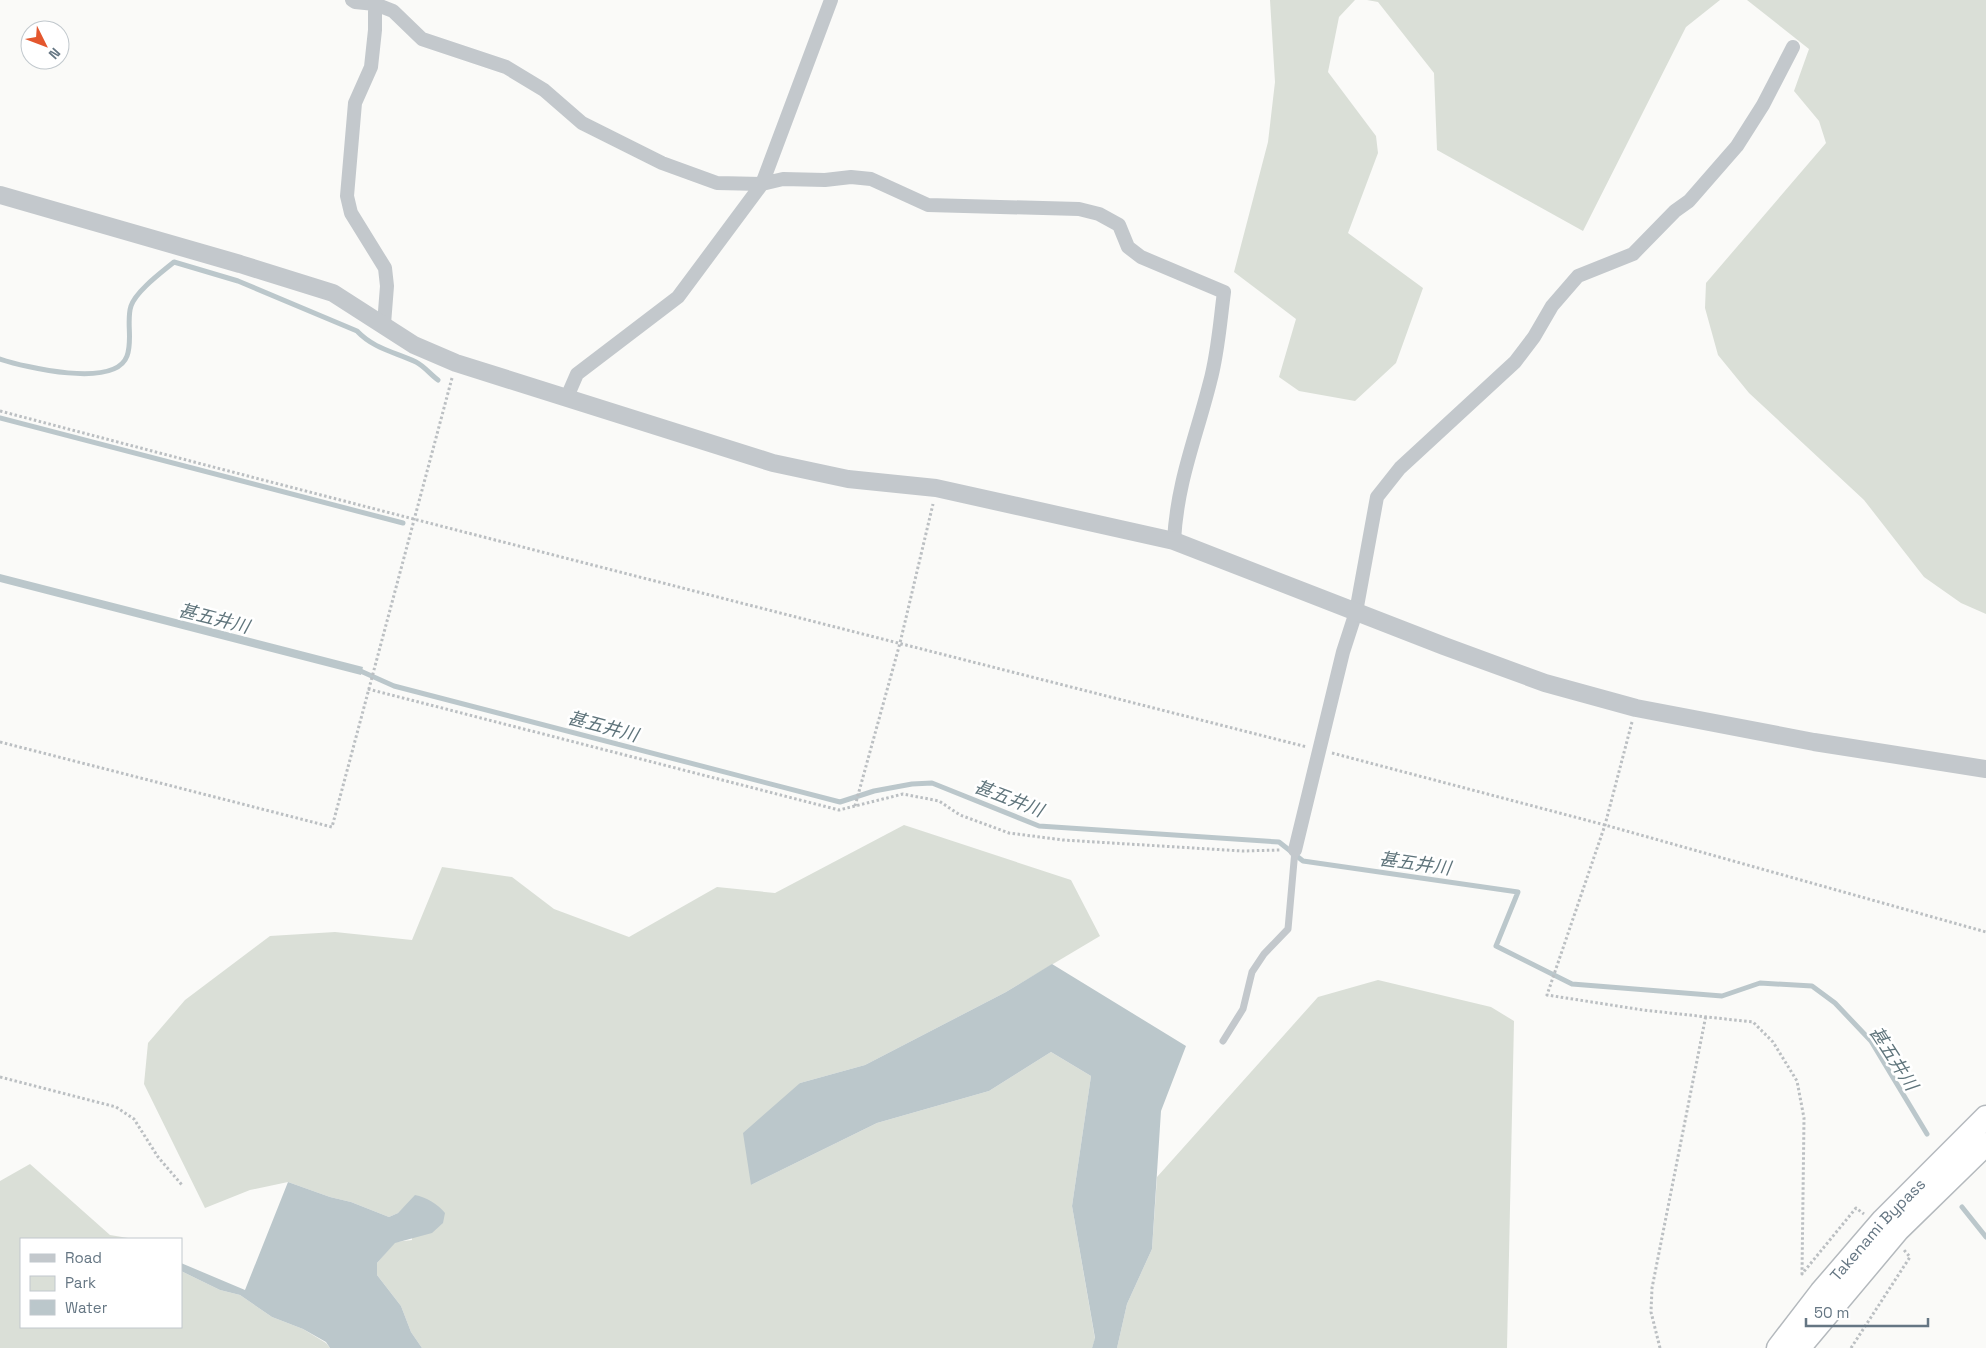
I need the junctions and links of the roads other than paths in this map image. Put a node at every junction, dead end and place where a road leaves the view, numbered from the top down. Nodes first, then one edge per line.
1 (352, 0) edge
2 (830, 0) edge
3 (375, 4) junction
4 (1793, 48) dead end
5 (762, 184) junction
6 (0, 195) edge
7 (384, 324) junction
8 (567, 397) junction
9 (1174, 541) junction
10 (1356, 612) junction
11 (1986, 769) edge
12 (1295, 850) joint
13 (1224, 1041) dead end
14 (1986, 1117) edge
15 (1986, 1144) edge
16 (1885, 1231) junction
17 (1778, 1348) edge
18 (1800, 1348) edge

1 - 3 street
2 - 5 street
3 - 5 street
3 - 7 street
4 - 10 street
5 - 8 street
5 - 9 street
6 - 7 street
7 - 8 street
8 - 9 street
9 - 10 street
10 - 11 street
10 - 12 street
12 - 13 lane
14 - 16 highway, Takenami Bypass
15 - 16 highway, Takenami Bypass
16 - 17 highway, Takenami Bypass
16 - 18 highway, Takenami Bypass

